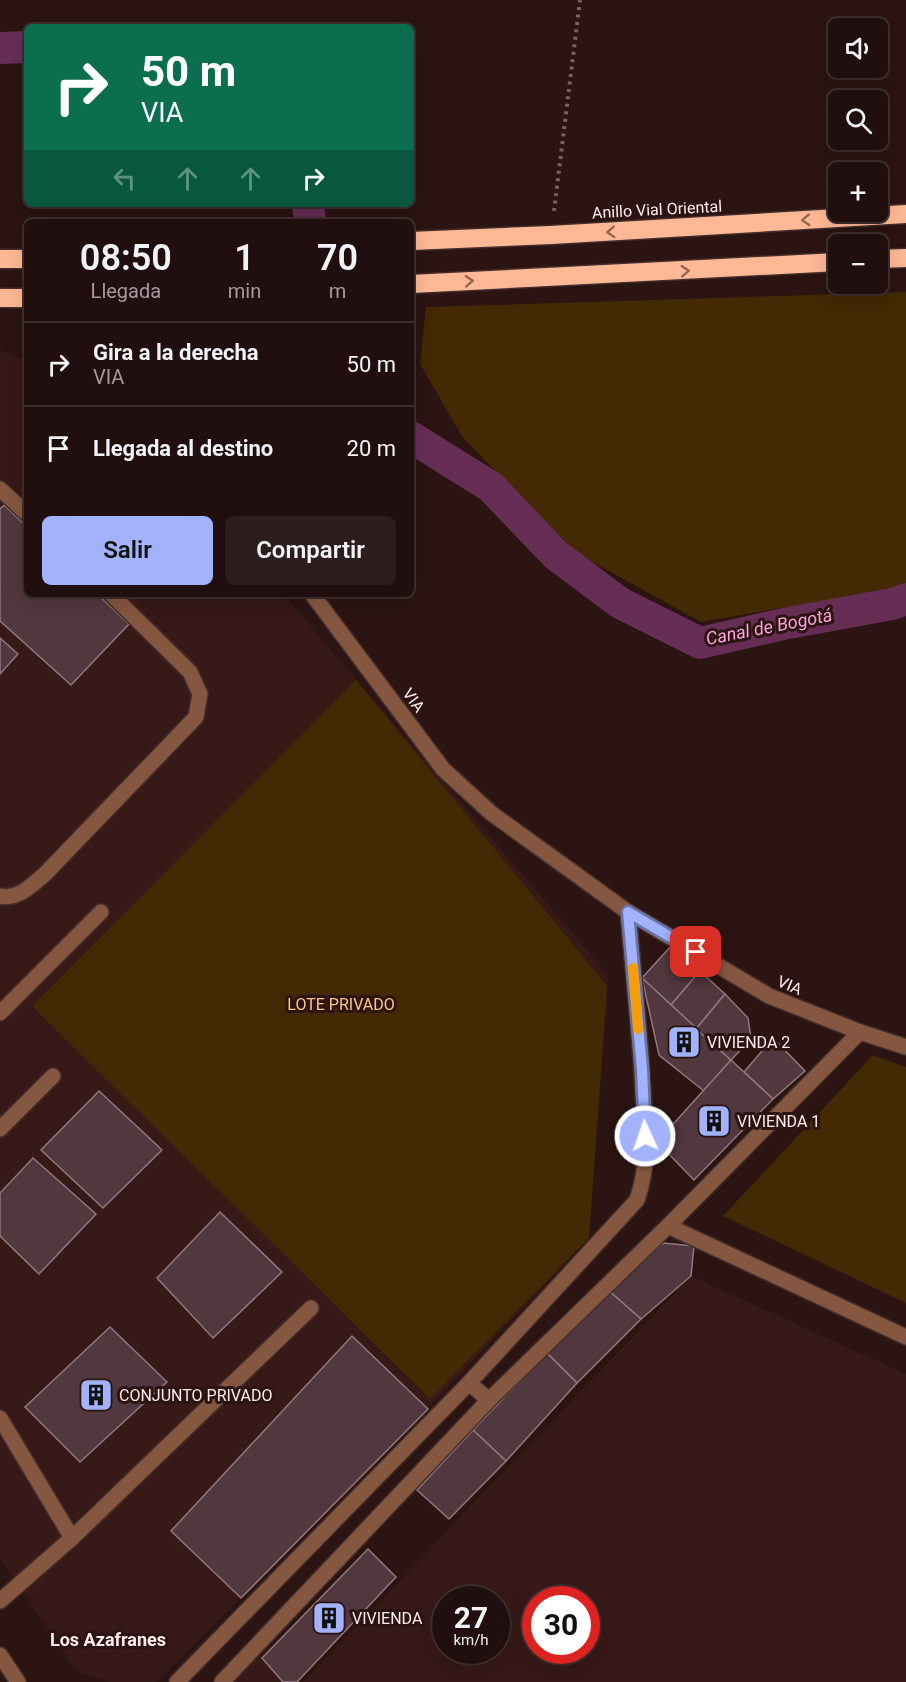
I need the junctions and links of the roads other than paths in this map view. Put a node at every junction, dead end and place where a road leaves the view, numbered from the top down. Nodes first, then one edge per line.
1 (906, 214) edge
2 (414, 241) edge
3 (906, 258) edge
4 (0, 259) edge
5 (24, 259) edge
6 (888, 259) edge
7 (828, 263) edge
8 (414, 284) edge
9 (0, 298) edge
10 (24, 298) edge
11 (0, 489) edge
12 (24, 511) edge
13 (114, 597) edge
14 (314, 597) edge
15 (0, 896) edge
16 (101, 912) dead end
17 (628, 912) junction
18 (0, 1013) edge
19 (860, 1032) junction
20 (906, 1047) edge
21 (53, 1076) dead end
22 (0, 1129) edge
23 (668, 1226) junction
24 (311, 1308) dead end
25 (906, 1338) edge
26 (469, 1383) junction
27 (489, 1400) junction
28 (0, 1418) edge
29 (72, 1538) junction
30 (0, 1601) edge
31 (0, 1655) edge
32 (18, 1682) edge
33 (177, 1682) edge
34 (222, 1682) edge

1 -> 2 highway, Anillo Vial Oriental
3 - 6 highway
4 - 5 highway
8 -> 7 highway
9 - 10 highway
11 - 12 street
13 - 15 street
14 - 17 street, VIA
16 - 18 street
17 - 19 street, VIA
17 - 26 street
19 - 20 street, VIA
19 - 23 street
21 - 22 street
23 - 25 street
23 - 27 street
24 - 29 street
26 - 27 street
26 - 33 street
27 - 34 street
28 - 29 street
29 - 30 street
31 - 32 street

